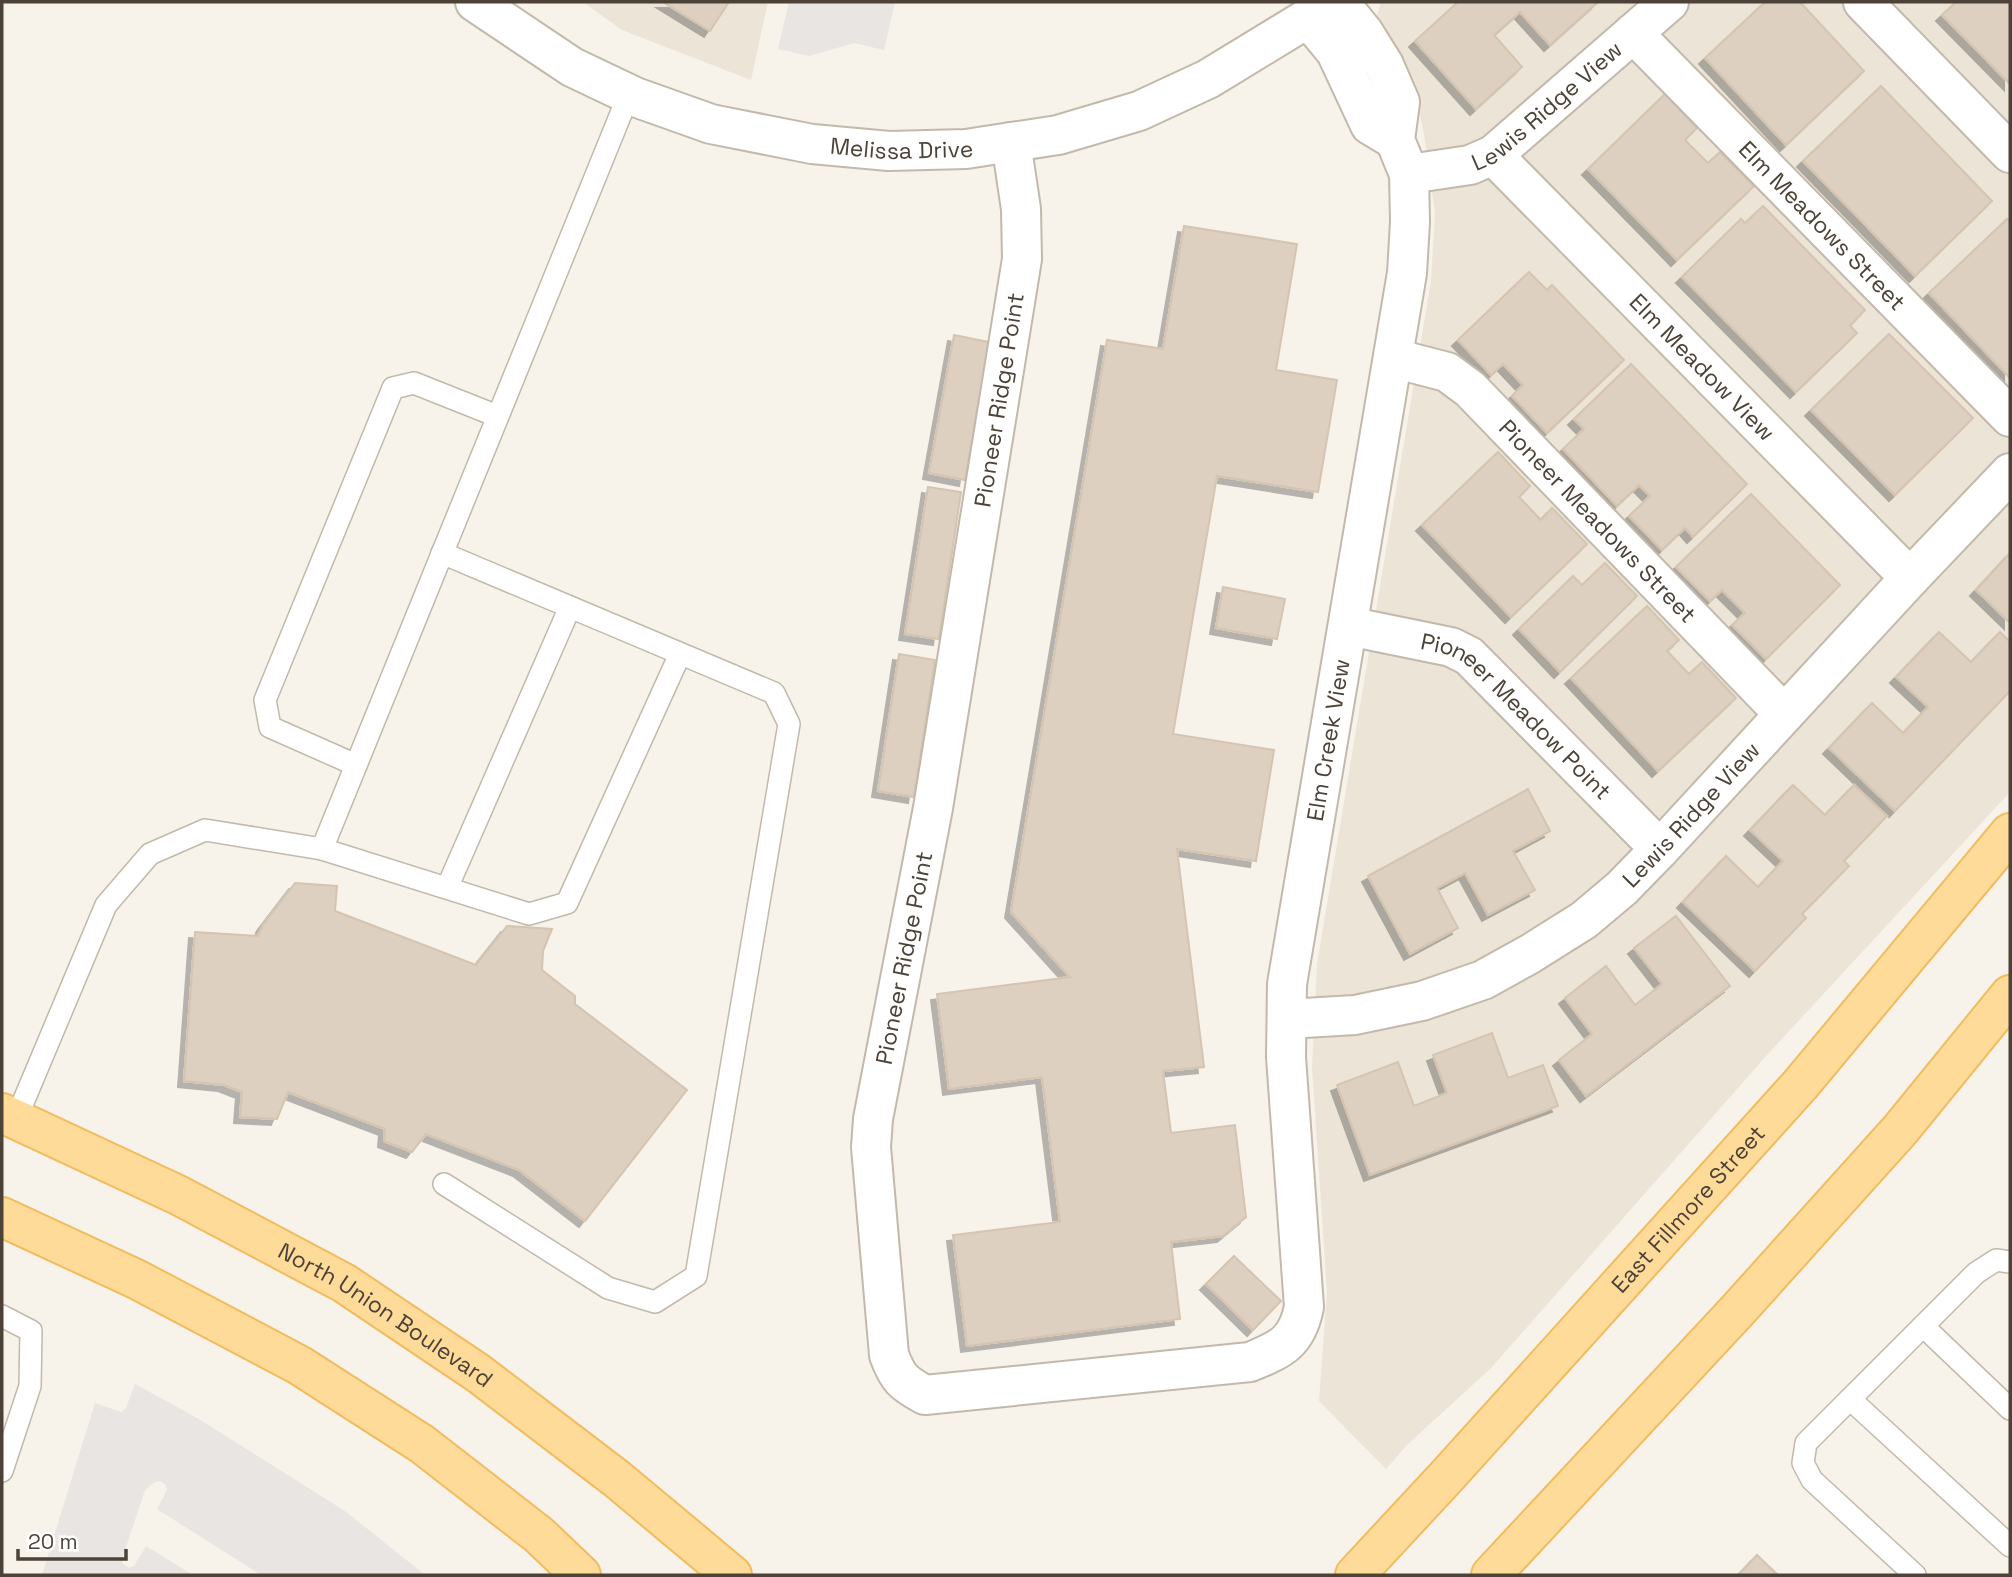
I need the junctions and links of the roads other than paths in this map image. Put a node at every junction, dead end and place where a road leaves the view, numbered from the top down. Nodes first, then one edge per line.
1 (475, 2) edge
2 (1669, 2) edge
3 (1863, 2) edge
4 (1324, 7) edge
5 (518, 14) edge
6 (1633, 33) junction
7 (629, 94) junction
8 (1011, 142) junction
9 (2010, 153) edge
10 (1493, 155) junction
11 (1402, 157) junction
12 (1393, 358) junction
13 (498, 416) junction
14 (2010, 416) edge
15 (2010, 473) edge
16 (442, 553) junction
17 (1910, 578) junction
18 (570, 607) junction
19 (1348, 626) junction
20 (680, 653) junction
21 (1784, 714) junction
22 (356, 765) junction
23 (2010, 833) edge
24 (322, 849) junction
25 (1660, 849) junction
26 (447, 888) junction
27 (2010, 996) edge
28 (1287, 1019) junction
29 (9, 1116) edge
30 (444, 1184) dead end
31 (2, 1217) edge
32 (2010, 1262) edge
33 (2, 1316) edge
34 (1923, 1326) junction
35 (1288, 1342) joint
36 (1850, 1399) junction
37 (2010, 1409) edge
38 (2, 1471) edge
39 (2010, 1546) edge
40 (580, 1575) edge
41 (732, 1575) edge
42 (1355, 1575) edge
43 (1492, 1575) edge
44 (1914, 1575) edge

1 - 5 street, Melissa Drive
2 - 6 street, Lewis Ridge View
3 - 9 street
4 - 8 street, Melissa Drive
4 - 11 street
5 - 7 street, Melissa Drive
6 - 10 street, Lewis Ridge View
6 - 14 street, Elm Meadows Street
7 - 8 street, Melissa Drive
7 - 13 lane
8 - 35 street, Pioneer Ridge Point
10 - 11 street, Lewis Ridge View
10 - 17 street, Elm Meadow View
11 - 12 street, Elm Creek View
12 - 19 street, Elm Creek View
12 - 21 street, Pioneer Meadows Street
13 - 16 lane
13 - 22 lane
15 - 17 street, Lewis Ridge View
16 - 18 lane
16 - 22 lane
17 - 21 street, Lewis Ridge View
18 - 20 lane
18 - 26 lane
19 - 25 street, Pioneer Meadow Point
19 - 28 street, Elm Creek View
20 - 26 lane
20 - 30 lane
21 - 25 street, Lewis Ridge View
22 - 24 lane
23 - 42 main road, East Fillmore Street
24 - 26 lane
24 - 29 lane
25 - 28 street, Lewis Ridge View
27 - 43 main road
28 - 35 street, Elm Creek View
29 - 41 main road, North Union Boulevard
31 - 40 main road
32 - 34 lane
33 - 38 lane
34 - 36 lane
34 - 37 lane
36 - 39 lane
36 - 44 lane

